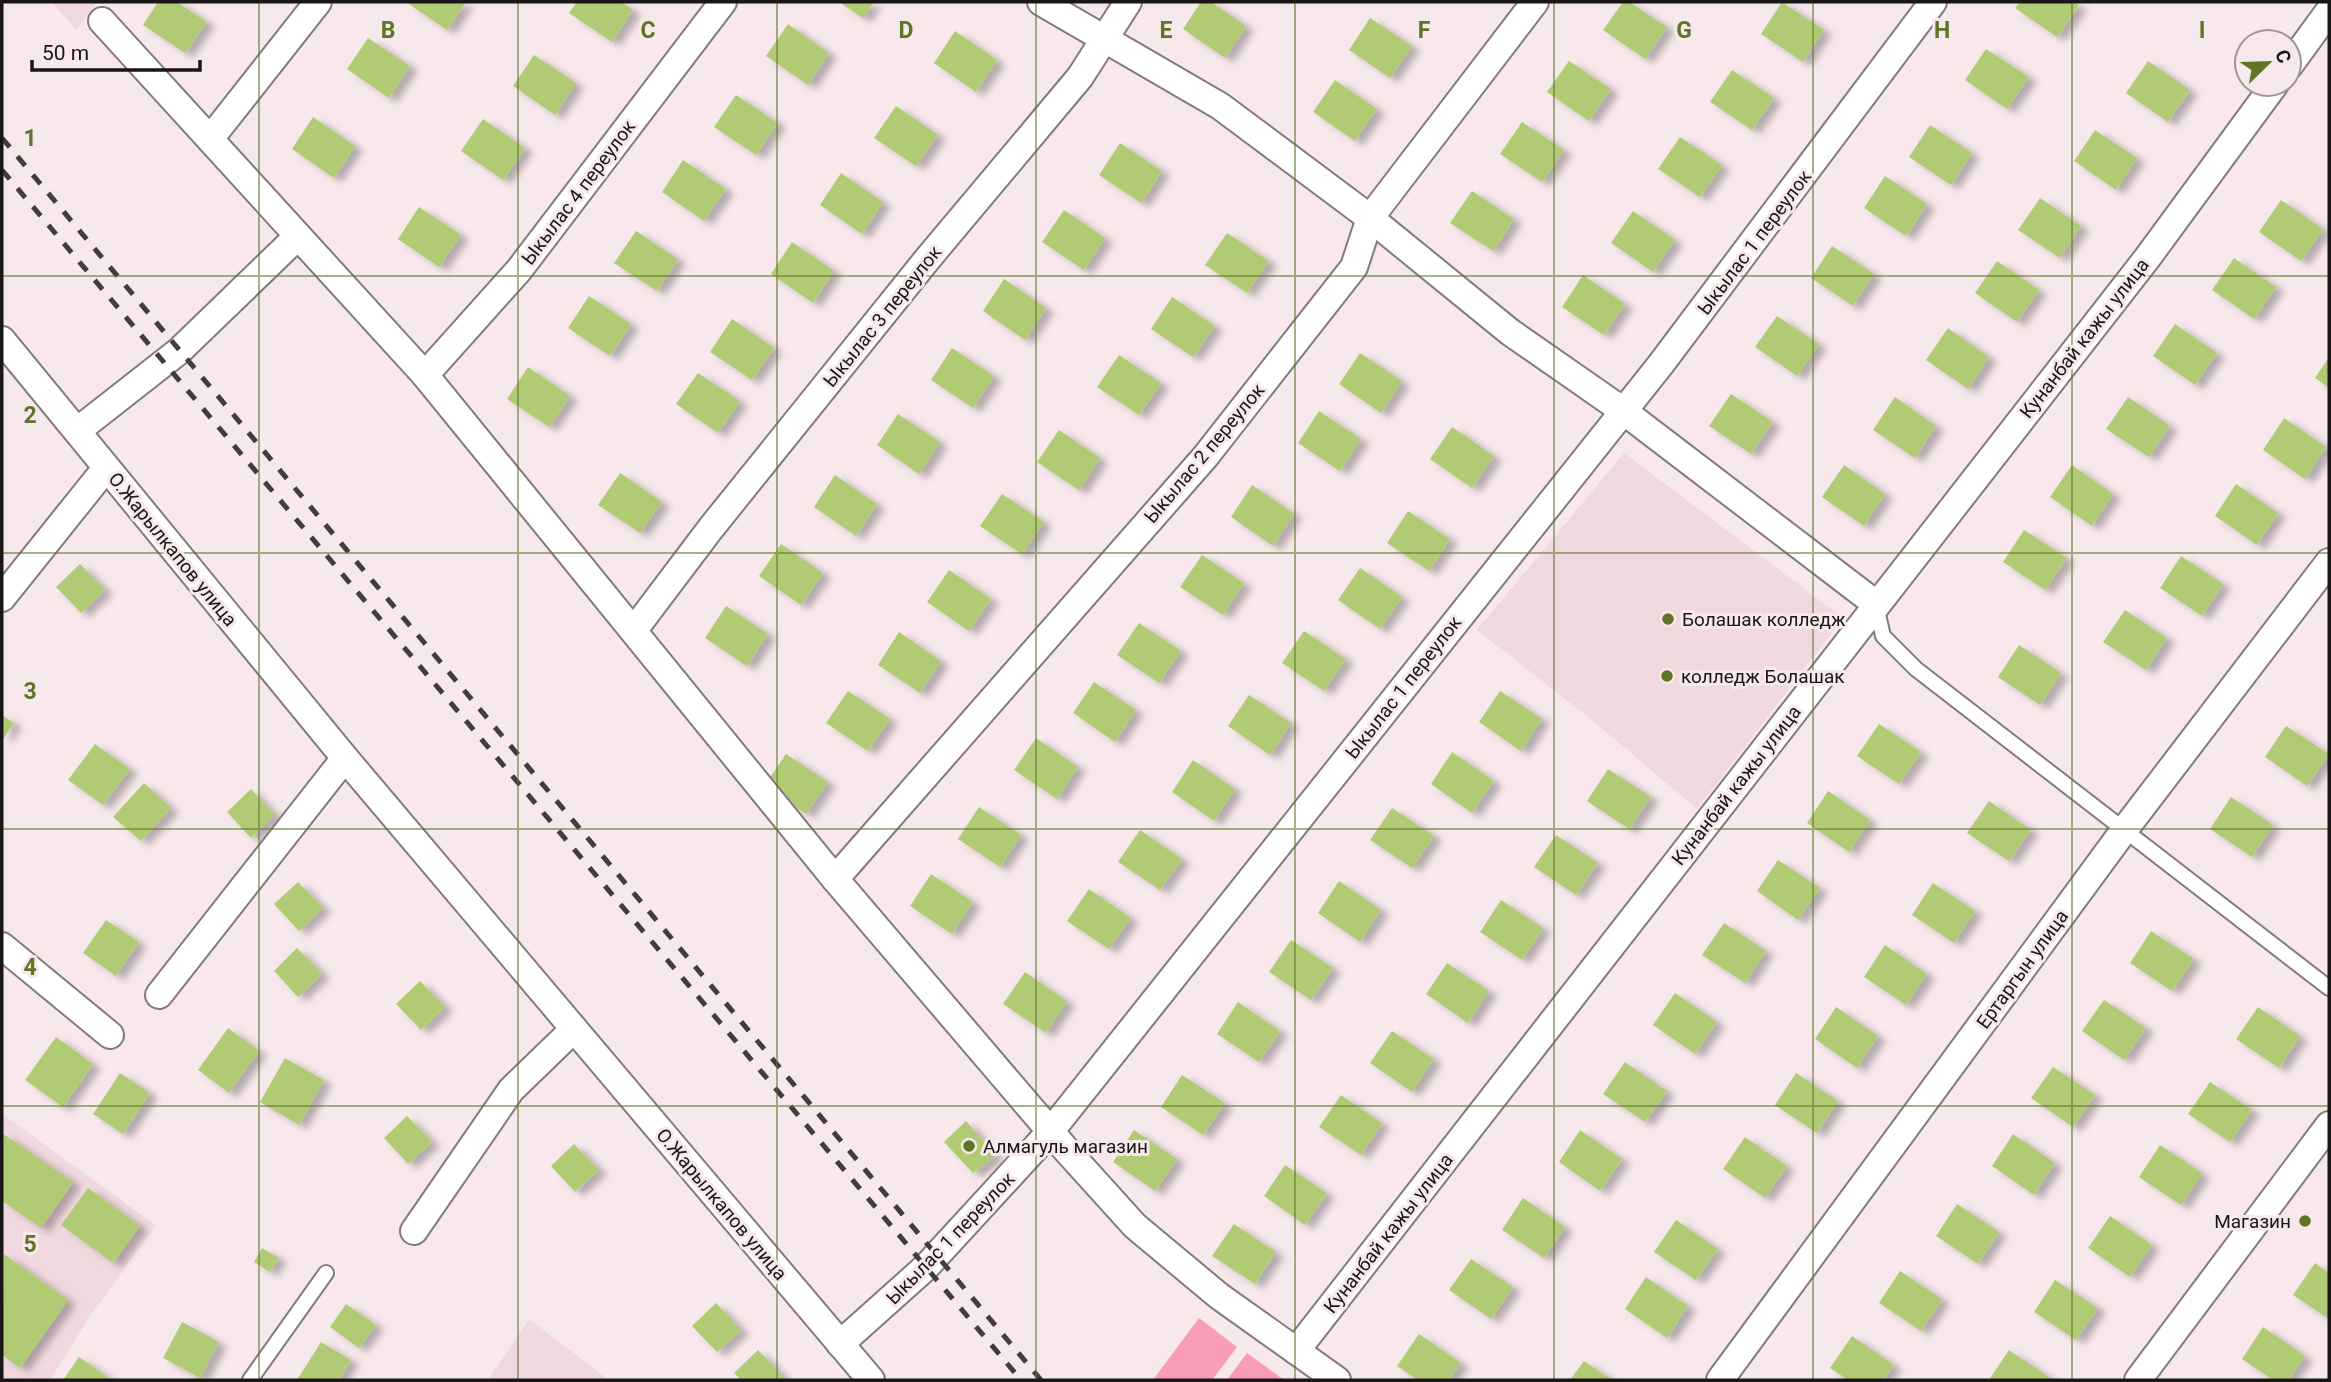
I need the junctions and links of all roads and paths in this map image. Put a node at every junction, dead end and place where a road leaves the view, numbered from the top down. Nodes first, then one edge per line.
1 (318, 2) edge
2 (723, 2) edge
3 (1041, 2) edge
4 (1128, 2) edge
5 (1535, 2) edge
6 (1933, 2) edge
7 (2329, 11) edge
8 (102, 21) dead end
9 (1106, 37) junction
10 (2303, 46) edge
11 (2265, 98) edge
12 (210, 139) junction
13 (1370, 218) junction
14 (298, 236) junction
15 (2, 340) edge
16 (425, 375) junction
17 (1622, 410) junction
18 (77, 430) junction
19 (106, 468) junction
20 (2329, 562) edge
21 (2, 598) edge
22 (1876, 604) junction
23 (634, 630) junction
24 (345, 758) junction
25 (2124, 829) junction
26 (835, 879) junction
27 (2, 946) edge
28 (2329, 988) edge
29 (159, 995) dead end
30 (573, 1028) junction
31 (110, 1035) dead end
32 (2329, 1125) edge
33 (1050, 1132) junction
34 (414, 1231) dead end
35 (326, 1273) dead end
36 (840, 1344) junction
37 (1296, 1352) junction
38 (250, 1380) edge
39 (871, 1380) edge
40 (1337, 1380) edge
41 (1720, 1380) edge
42 (2138, 1380) edge

1 - 12 street
2 - 16 street, Ыкылас 4 переулок
3 - 9 street
4 - 9 street, Ыкылас 3 переулок
5 - 13 street, Ыкылас 2 переулок
6 - 17 street, Ыкылас 1 переулок
7 - 10 street
8 - 12 street
9 - 13 street
9 - 23 street, Ыкылас 3 переулок
11 - 22 street, Кунанбай кажы улица
12 - 14 street
13 - 17 street
13 - 26 street, Ыкылас 2 переулок
14 - 16 street
14 - 18 street
15 - 18 street, О.Жарылкапов улица
16 - 23 street
17 - 22 street
17 - 33 street, Ыкылас 1 переулок
18 - 19 street, О.Жарылкапов улица
19 - 21 street
19 - 24 street, О.Жарылкапов улица
20 - 25 street, Ертаргын улица
22 - 25 lane
22 - 37 street, Кунанбай кажы улица
23 - 26 street
24 - 29 street
24 - 30 street, О.Жарылкапов улица
25 - 28 lane
25 - 41 street, Ертаргын улица
26 - 33 street
27 - 31 street
30 - 34 street
30 - 36 street, О.Жарылкапов улица
32 - 42 street
33 - 36 street, Ыкылас 1 переулок
33 - 37 street
35 - 38 lane
36 - 39 street, О.Жарылкапов улица
37 - 40 street

